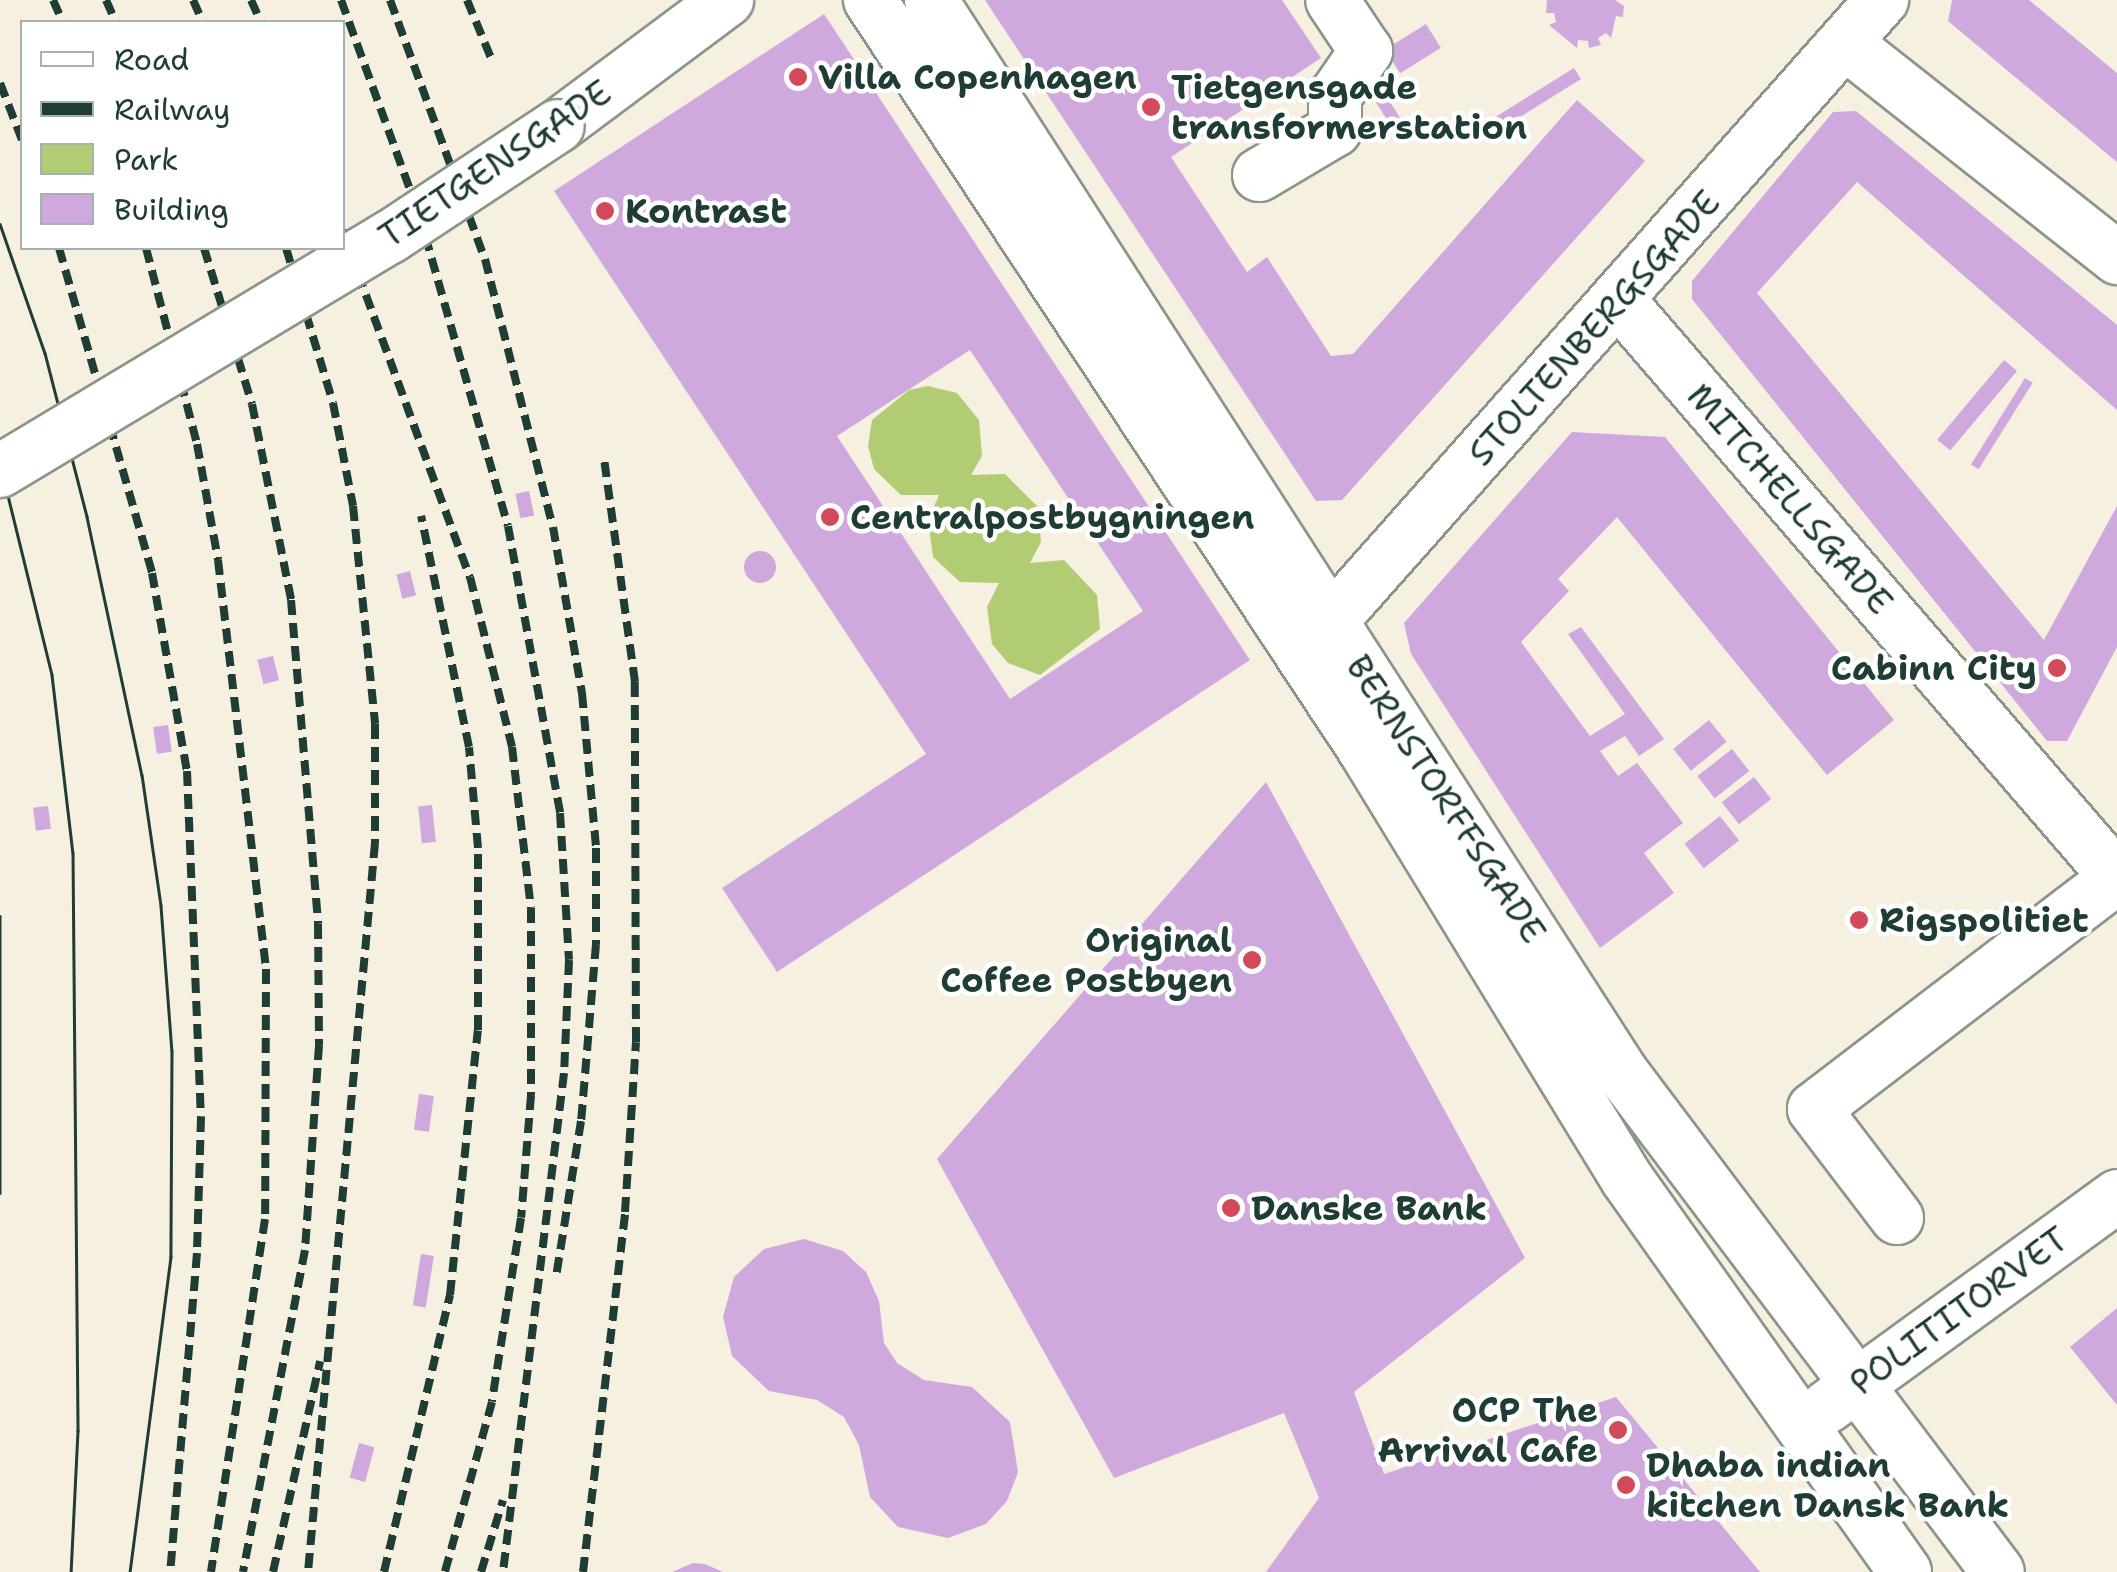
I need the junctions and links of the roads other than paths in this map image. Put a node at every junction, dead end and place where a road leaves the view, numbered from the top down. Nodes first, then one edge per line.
1 (726, 0) edge
2 (870, 0) edge
3 (930, 0) edge
4 (1332, 0) edge
5 (1882, 0) edge
6 (1845, 44) junction
7 (1259, 175) dead end
8 (2117, 258) edge
9 (1620, 302) junction
10 (0, 471) edge
11 (1311, 631) junction
12 (2117, 830) edge
13 (2117, 877) edge
14 (2117, 1196) edge
15 (1898, 1218) dead end
16 (1856, 1386) junction
17 (1800, 1426) junction
18 (1905, 1572) edge
19 (1998, 1572) edge

1 - 10 street, TIETGENSGADE, bridge
2 - 11 street, BERNSTORFFSGADE
3 - 11 street, BERNSTORFFSGADE
4 - 7 street
5 - 6 street, STOLTENBERGSGADE
6 - 8 street
6 - 9 street, STOLTENBERGSGADE
9 - 11 street, STOLTENBERGSGADE
9 - 13 street, MITCHELLSGADE
11 - 16 street, BERNSTORFFSGADE
11 - 17 street, BERNSTORFFSGADE
12 - 13 street
13 - 15 street
14 - 16 street, POLITITORVET
16 - 17 street, POLITITORVET
16 - 19 street, BERNSTORFFSGADE
17 - 18 street, BERNSTORFFSGADE

